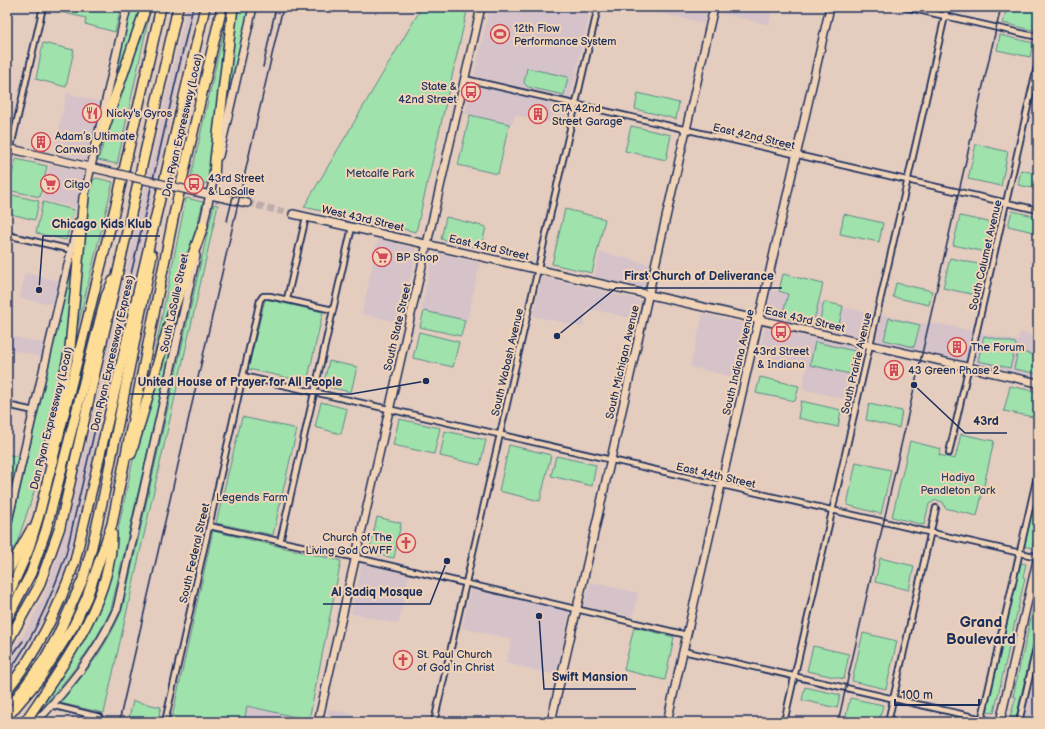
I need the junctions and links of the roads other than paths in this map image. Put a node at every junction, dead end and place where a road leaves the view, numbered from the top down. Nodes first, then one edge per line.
1 (43, 7) edge
2 (127, 7) edge
3 (146, 7) edge
4 (161, 7) edge
5 (178, 7) edge
6 (204, 7) edge
7 (222, 7) edge
8 (233, 7) edge
9 (253, 7) edge
10 (481, 7) edge
11 (598, 7) edge
12 (714, 7) edge
13 (830, 7) edge
14 (905, 7) edge
15 (947, 7) edge
16 (945, 16) junction
17 (1038, 37) edge
18 (1038, 62) edge
19 (465, 79) junction
20 (575, 104) junction
21 (686, 130) junction
22 (96, 144) junction
23 (9, 148) edge
24 (797, 155) junction
25 (7, 164) edge
26 (90, 167) junction
27 (214, 177) junction
28 (907, 180) junction
29 (210, 195) junction
30 (84, 197) junction
31 (1006, 202) junction
32 (247, 203) tunnel mouth
33 (1038, 210) edge
34 (293, 214) tunnel mouth
35 (306, 217) junction
36 (203, 226) junction
37 (352, 227) junction
38 (153, 231) junction
39 (7, 235) edge
40 (427, 245) junction
41 (72, 250) junction
42 (121, 261) junction
43 (538, 270) junction
44 (649, 295) junction
45 (287, 299) junction
46 (333, 310) junction
47 (759, 320) junction
48 (870, 345) junction
49 (968, 368) junction
50 (243, 376) junction
51 (1038, 383) edge
52 (314, 392) junction
53 (7, 405) edge
54 (389, 409) junction
55 (34, 411) junction
56 (500, 435) junction
57 (949, 453) dead end
58 (610, 460) junction
59 (123, 472) junction
60 (1038, 472) edge
61 (49, 476) junction
62 (721, 485) junction
63 (936, 508) dead end
64 (832, 510) junction
65 (39, 515) junction
66 (7, 522) edge
67 (112, 524) junction
68 (209, 526) junction
69 (930, 533) junction
70 (280, 542) junction
71 (1019, 553) junction
72 (1038, 557) edge
73 (355, 558) junction
74 (7, 573) edge
75 (466, 583) junction
76 (7, 598) edge
77 (576, 609) junction
78 (7, 619) edge
79 (687, 635) junction
80 (1038, 640) edge
81 (7, 643) edge
82 (683, 651) junction
83 (794, 676) junction
84 (7, 690) edge
85 (893, 699) junction
86 (51, 706) junction
87 (7, 713) edge
88 (7, 717) edge
89 (100, 717) dead end
90 (981, 720) edge
91 (25, 722) edge
92 (36, 722) edge
93 (165, 722) edge
94 (318, 722) edge
95 (434, 722) edge
96 (551, 722) edge
97 (667, 722) edge
98 (784, 722) edge
99 (888, 722) edge
100 (996, 722) edge
101 (1000, 722) edge
102 (1019, 722) edge

1 - 23 street
2 - 22 street
3 - 22 highway
4 - 61 highway, Dan Ryan Expressway (Local)
5 - 42 highway, Dan Ryan Expressway (Express)
6 - 38 highway, Dan Ryan Expressway (Express)
7 - 59 highway, Dan Ryan Expressway (Local)
8 - 27 highway
9 - 27 street, South LaSalle Street
10 - 19 street, South State Street
11 - 20 street, South Wabash Avenue
12 - 21 street, South Michigan Avenue
13 - 24 street, South Indiana Avenue
14 - 16 street
15 - 16 street, South Prairie Avenue
16 - 17 street
16 - 28 street, South Prairie Avenue
18 - 31 street, South Calumet Avenue
19 - 20 street, East 42nd Street
19 - 40 street, South State Street
20 - 21 street, East 42nd Street
20 - 43 street, South Wabash Avenue
21 - 24 street, East 42nd Street
21 - 44 street, South Michigan Avenue
22 - 26 street
23 - 25 street
23 - 26 street
24 - 28 street, East 42nd Street
24 - 47 street, South Indiana Avenue
26 - 29 street, bridge
26 - 30 street
27 - 29 street, South LaSalle Street
28 - 31 street, East 42nd Street
28 - 48 street, South Prairie Avenue
29 - 32 street
29 - 36 street, South LaSalle Street
30 - 41 street
30 - 61 highway
31 - 33 street, East 42nd Street
31 - 49 street, South Calumet Avenue
34 - 35 street, West 43rd Street
35 - 37 street, West 43rd Street
35 - 45 street
36 - 59 highway
36 - 86 street, South LaSalle Street
37 - 40 street, West 43rd Street
37 - 46 street
38 - 84 highway, Dan Ryan Expressway (Express)
38 - 87 highway
39 - 41 street
40 - 43 street, East 43rd Street
40 - 54 street, South State Street
41 - 55 street
42 - 78 highway
42 - 81 highway, Dan Ryan Expressway (Express)
43 - 44 street, East 43rd Street
43 - 56 street, South Wabash Avenue
44 - 47 street, East 43rd Street
44 - 58 street, South Michigan Avenue
45 - 46 street
45 - 50 street, South Federal Street
46 - 52 street
47 - 48 street, East 43rd Street
47 - 62 street, South Indiana Avenue
48 - 49 street, East 43rd Street
48 - 64 street, South Prairie Avenue
49 - 51 street, East 43rd Street
49 - 57 street, South Calumet Avenue
50 - 52 street, East 44th Street
50 - 68 street, South Federal Street
52 - 54 street, East 44th Street
52 - 70 street
53 - 55 street
54 - 56 street, East 44th Street
54 - 73 street, South State Street
55 - 66 street
56 - 58 street, East 44th Street
56 - 75 street, South Wabash Avenue
58 - 62 street, East 44th Street
58 - 77 street, South Michigan Avenue
59 - 67 highway, Dan Ryan Expressway (Local)
60 - 71 street
61 - 65 highway, Dan Ryan Expressway (Local)
62 - 64 street, East 44th Street
62 - 79 street, South Indiana Avenue
63 - 69 street
64 - 69 street, East 44th Street
64 - 83 street, South Prairie Avenue
65 - 74 highway
65 - 76 highway, Dan Ryan Expressway (Local)
67 - 88 highway, Dan Ryan Expressway (Local)
67 - 91 highway
68 - 70 street
68 - 93 street, South Federal Street
69 - 71 street, East 44th Street
69 - 85 street
70 - 73 street
71 - 72 street, East 44th Street
71 - 90 street
72 - 101 street
73 - 75 street
73 - 94 street, South State Street
75 - 77 street
75 - 95 street, South Wabash Avenue
77 - 79 street
77 - 96 street, South Michigan Avenue
79 - 82 street, South Indiana Avenue
80 - 102 street
82 - 83 street
82 - 97 street, South Indiana Avenue
83 - 85 street
83 - 98 street, South Prairie Avenue
85 - 90 street
85 - 99 street
86 - 89 street
86 - 92 street, South LaSalle Street
90 - 100 street

